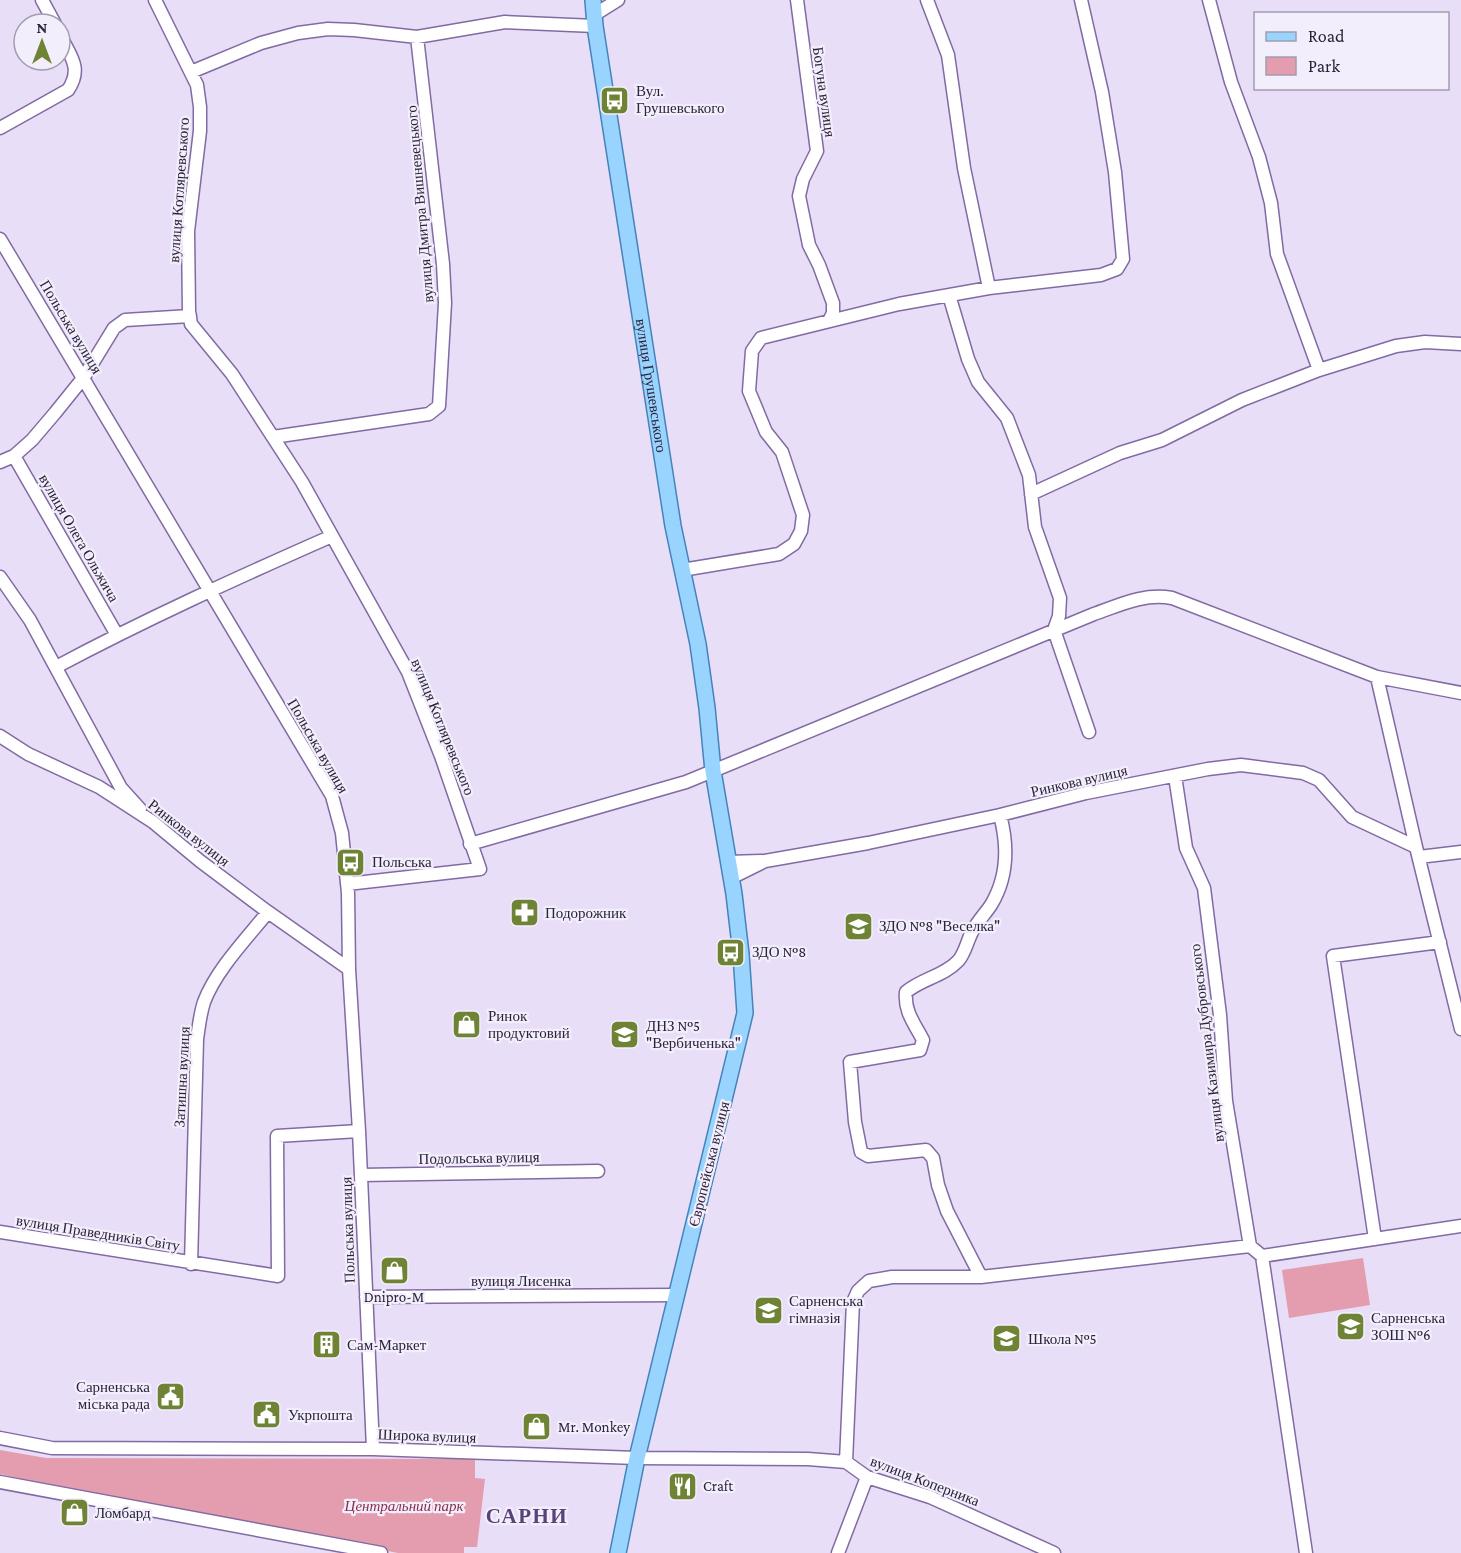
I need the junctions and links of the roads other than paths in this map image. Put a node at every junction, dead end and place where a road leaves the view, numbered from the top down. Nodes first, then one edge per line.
1 (155, 0) edge
2 (618, 0) edge
3 (797, 0) edge
4 (927, 0) edge
5 (1081, 0) edge
6 (1209, 0) edge
7 (594, 14) edge
8 (417, 37) junction
9 (72, 60) edge
10 (191, 72) junction
11 (0, 128) edge
12 (0, 239) edge
13 (989, 288) junction
14 (949, 295) junction
15 (190, 316) junction
16 (829, 321) junction
17 (1461, 344) edge
18 (1319, 370) junction
19 (84, 377) junction
20 (273, 437) junction
21 (14, 456) junction
22 (0, 462) edge
23 (1031, 494) junction
24 (332, 536) junction
25 (682, 570) junction
26 (0, 577) edge
27 (208, 591) junction
28 (1054, 630) junction
29 (117, 634) junction
30 (56, 667) junction
31 (1377, 677) junction
32 (1461, 693) edge
33 (1089, 732) dead end
34 (0, 736) edge
35 (713, 771) junction
36 (1175, 776) junction
37 (1000, 815) junction
38 (153, 822) junction
39 (470, 844) junction
40 (1418, 852) junction
41 (1461, 852) edge
42 (765, 861) junction
43 (728, 862) junction
44 (731, 878) junction
45 (347, 884) junction
46 (268, 912) junction
47 (1440, 942) junction
48 (349, 969) junction
49 (1461, 1029) edge
50 (359, 1131) junction
51 (598, 1171) dead end
52 (361, 1175) junction
53 (1461, 1226) edge
54 (0, 1232) edge
55 (1375, 1239) junction
56 (1250, 1246) junction
57 (1262, 1256) junction
58 (191, 1264) junction
59 (981, 1277) junction
60 (677, 1294) junction
61 (366, 1297) junction
62 (0, 1438) edge
63 (373, 1449) junction
64 (637, 1458) junction
65 (846, 1462) junction
66 (867, 1477) junction
67 (0, 1482) edge
68 (381, 1553) edge
69 (618, 1553) edge
70 (838, 1553) edge
71 (1054, 1553) edge
72 (1306, 1553) edge

1 - 10 street, вулиця Котляревського
2 - 7 street
3 - 16 street, Богуна вулиця
4 - 13 street
5 - 13 street
6 - 18 street
7 - 8 street
7 - 25 main road, вулиця Грушевського
8 - 10 street
8 - 20 street, вулиця Дмитра Вишневецького
9 - 11 street
10 - 15 street, вулиця Котляревського
12 - 19 street, Польська вулиця
13 - 14 street
14 - 16 street
14 - 23 street
15 - 19 street
15 - 20 street, вулиця Котляревського
16 - 25 street
17 - 18 street
18 - 23 street
19 - 21 street
19 - 27 street, Польська вулиця
20 - 24 street, вулиця Котляревського
21 - 22 street
21 - 29 street, вулиця Олега Ольжича
23 - 28 street
24 - 27 street
24 - 39 street, вулиця Котляревського
25 - 35 main road, вулиця Грушевського
26 - 30 street
27 - 29 street
27 - 45 street, Польська вулиця
28 - 31 street
28 - 33 street
28 - 35 street
29 - 30 street
30 - 38 street
31 - 32 street
31 - 40 street
34 - 38 street, Ринкова вулиця
35 - 39 street
35 - 43 main road, Європейська вулиця
36 - 37 street, Ринкова вулиця
36 - 40 street, Ринкова вулиця
36 - 56 street, вулиця Казимира Дубровського
37 - 42 street, Ринкова вулиця
37 - 59 street
38 - 46 street, Ринкова вулиця
39 - 45 street
40 - 41 street
40 - 47 street
42 - 43 street
42 - 44 street, Ринкова вулиця
43 - 44 main road, Європейська вулиця
44 - 60 main road, Європейська вулиця
45 - 48 street, Польська вулиця
46 - 48 street, Ринкова вулиця
46 - 58 street, Затишна вулиця
47 - 49 street
47 - 55 street
48 - 50 street, Польська вулиця
50 - 52 street, Польська вулиця
50 - 58 street, вулиця Праведників Світу
51 - 52 street, Подольська вулиця
52 - 61 street, Польська вулиця
53 - 55 street
54 - 58 street, вулиця Праведників Світу
55 - 57 street
56 - 57 street
56 - 59 street
57 - 72 street
59 - 65 street
60 - 61 street, вулиця Лисенка
60 - 64 main road, Європейська вулиця
61 - 63 street, Польська вулиця
62 - 63 street, Широка вулиця
63 - 64 street, Широка вулиця
64 - 65 street
64 - 69 main road, Європейська вулиця
65 - 66 street, вулиця Коперника
66 - 70 street
66 - 71 street, вулиця Коперника
67 - 68 street

